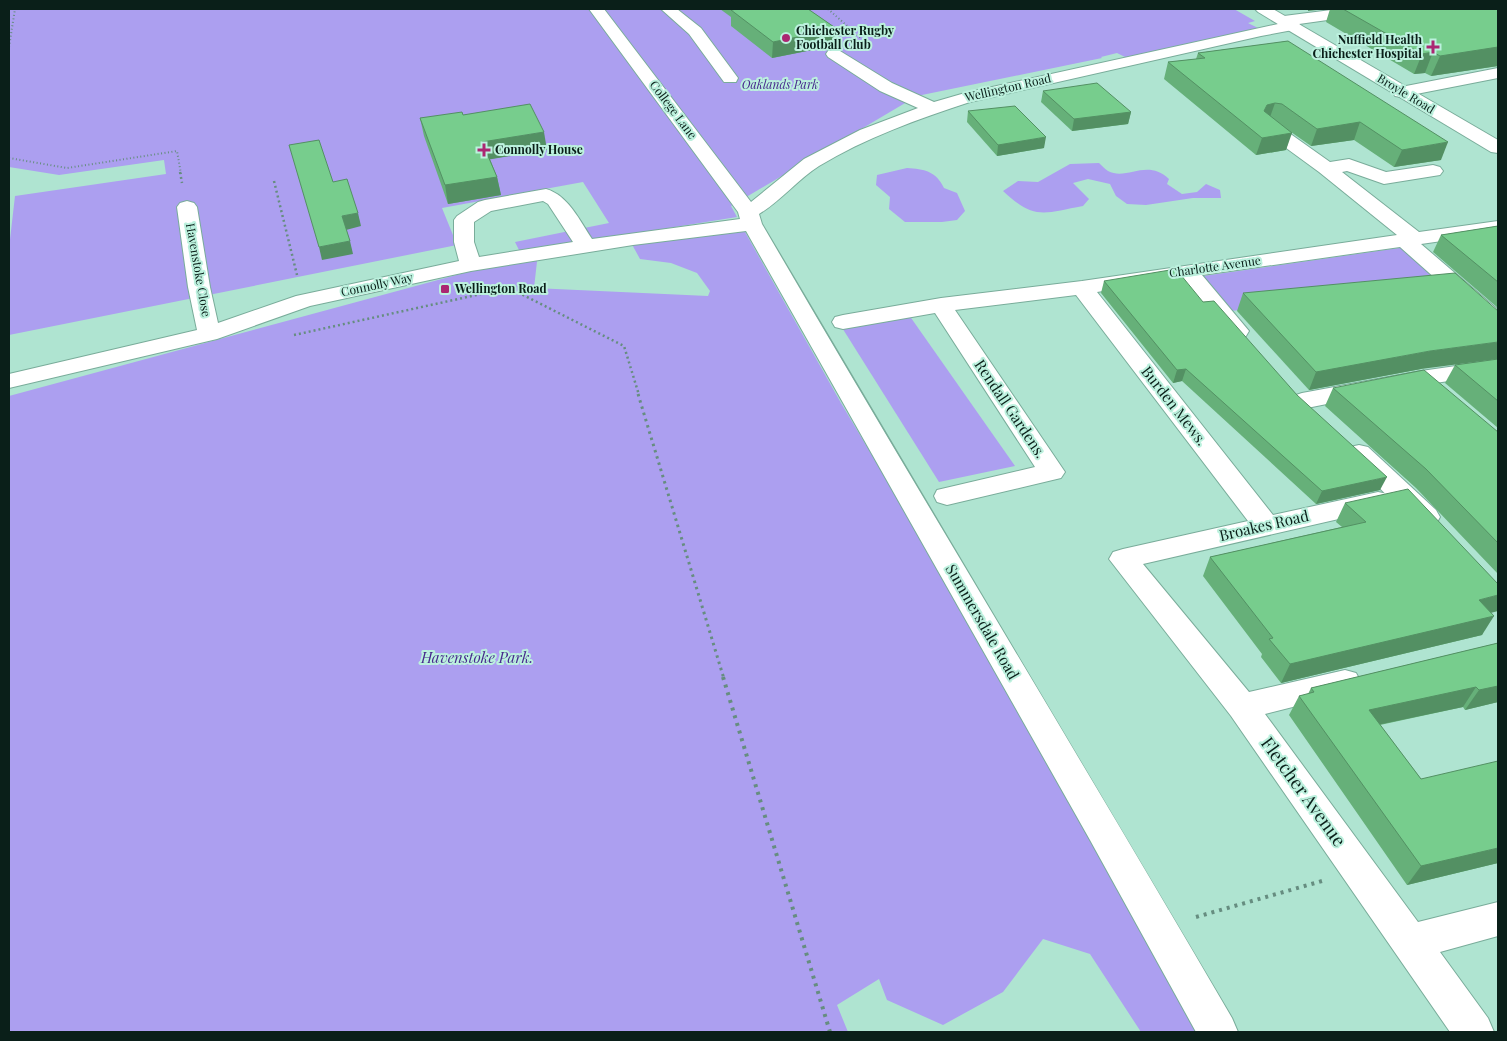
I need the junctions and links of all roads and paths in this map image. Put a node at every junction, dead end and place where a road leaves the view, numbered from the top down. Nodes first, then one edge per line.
1 (15, 9) edge
2 (596, 9) edge
3 (668, 9) edge
4 (828, 9) edge
5 (1263, 9) edge
6 (1355, 9) edge
7 (1289, 24) junction
8 (864, 41) dead end
9 (9, 47) edge
10 (834, 54) edge
11 (1498, 73) edge
12 (730, 78) dead end
13 (1402, 92) junction
14 (932, 108) junction
15 (1269, 127) edge
16 (1498, 148) edge
17 (9, 158) edge
18 (1326, 168) junction
19 (1432, 171) edge
20 (274, 181) dead end
21 (187, 207) joint
22 (750, 218) junction
23 (1488, 229) edge
24 (1410, 240) junction
25 (1498, 242) edge
26 (586, 247) junction
27 (471, 265) junction
28 (1187, 271) junction
29 (523, 285) dead end
30 (1082, 288) junction
31 (304, 301) junction
32 (941, 305) junction
33 (843, 322) dead end
34 (1498, 322) edge
35 (209, 334) junction
36 (1252, 347) edge
37 (1498, 366) edge
38 (1421, 378) junction
39 (9, 381) edge
40 (1284, 381) edge
41 (1442, 396) edge
42 (1302, 401) junction
43 (1405, 495) junction
44 (947, 496) dead end
45 (1266, 525) junction
46 (1445, 537) edge
47 (1123, 559) joint
48 (1375, 674) edge
49 (1242, 707) junction
50 (1359, 871) junction
51 (1498, 919) edge
52 (1159, 927) junction
53 (1411, 942) junction
54 (830, 1032) edge
55 (1218, 1032) edge
56 (1474, 1032) edge

1 - 9 path
2 - 22 street, College Lane
3 - 12 street
4 - 8 path
5 - 7 street, Broyle Road
6 - 7 street, Wellington Road
7 - 13 street, Broyle Road
7 - 14 street, Wellington Road
10 - 14 street
11 - 13 street
13 - 16 street, Broyle Road
14 - 22 street, Wellington Road
15 - 18 street
17 - 21 path
18 - 19 street
18 - 24 street
20 - 31 path
21 - 35 street, Havenstoke Close
22 - 26 street, Connolly Way
22 - 52 street, Summersdale Road
23 - 24 street, Charlotte Avenue
23 - 25 street
24 - 28 street, Charlotte Avenue
24 - 34 street
26 - 27 street, Connolly Way
26 - 27 street
27 - 31 street, Connolly Way
28 - 30 street, Charlotte Avenue
28 - 36 street
29 - 54 path
30 - 32 street, Charlotte Avenue
30 - 45 street, Burden Mews.
31 - 35 street, Connolly Way
32 - 33 street, Charlotte Avenue
32 - 44 street, Rendall Gardens.
35 - 39 street, Connolly Way
37 - 38 street
38 - 41 street
38 - 42 street
40 - 42 street
42 - 43 street
43 - 45 street, Broakes Road
43 - 46 street
45 - 47 street, Broakes Road
47 - 49 street, Fletcher Avenue
48 - 49 street
49 - 50 street, Fletcher Avenue
50 - 52 path
50 - 53 street, Fletcher Avenue
51 - 53 street
52 - 55 street, Summersdale Road
53 - 56 street, Fletcher Avenue

